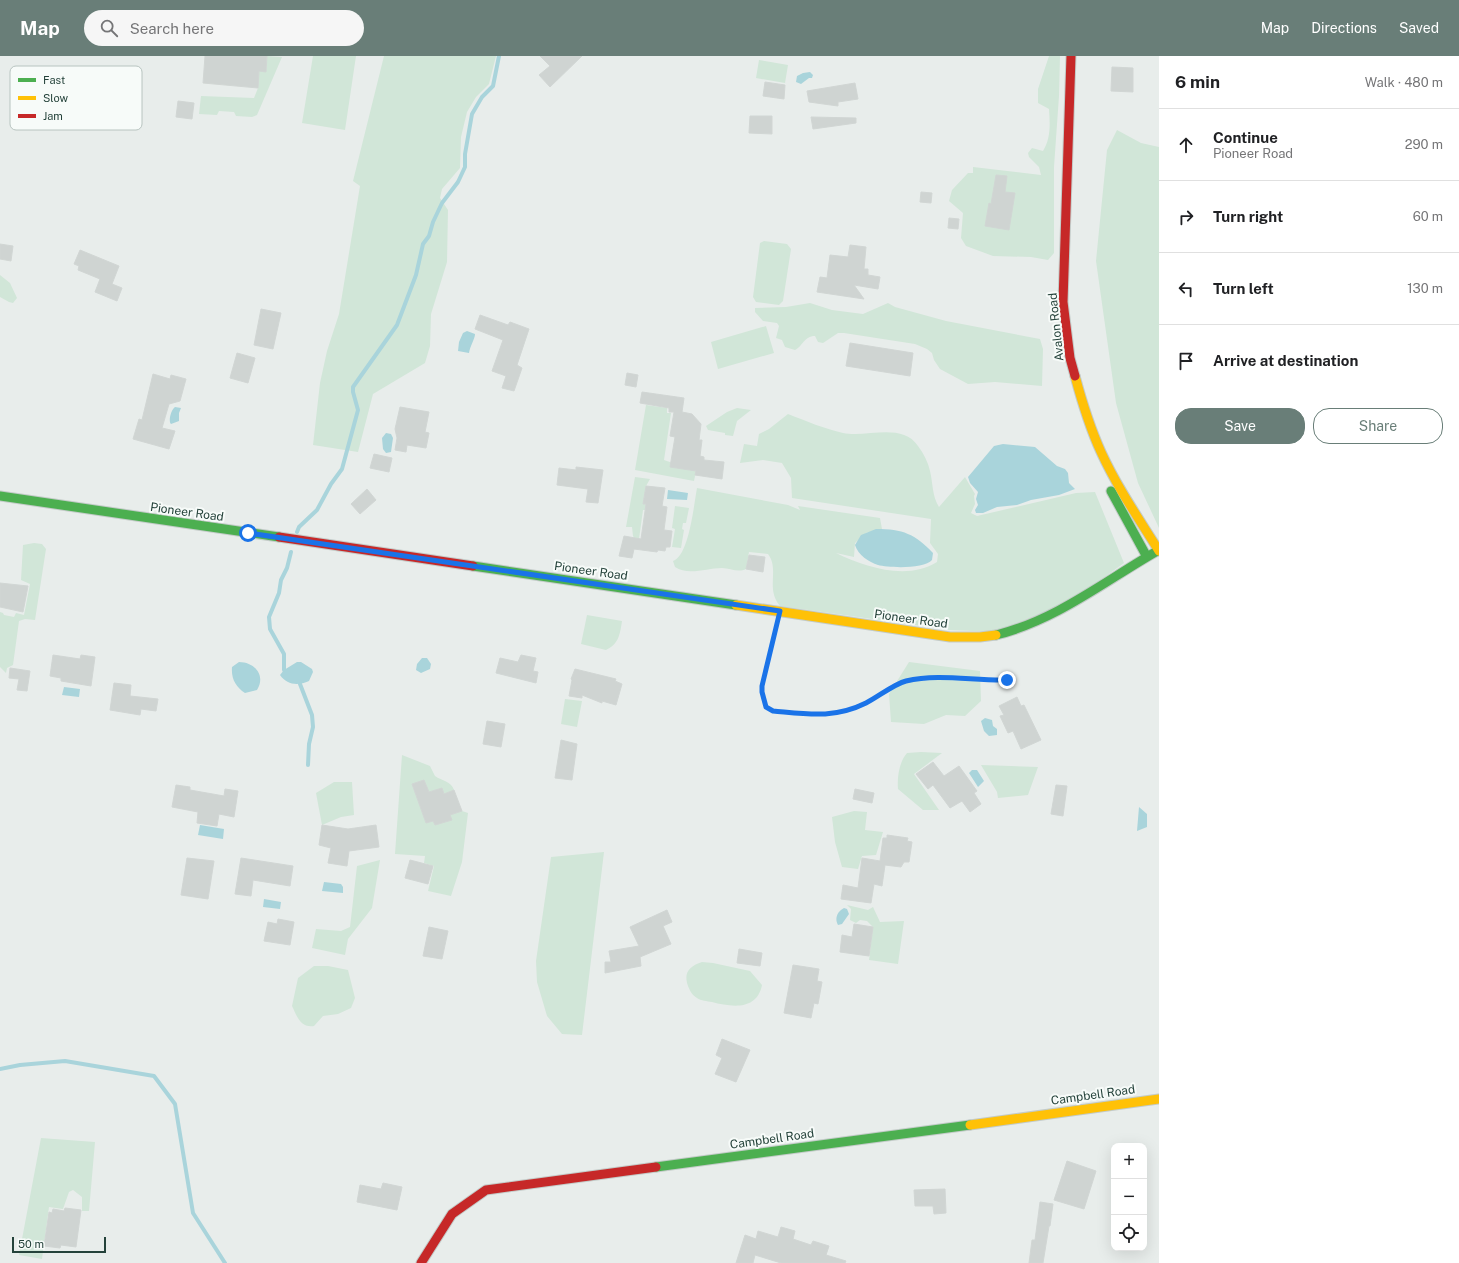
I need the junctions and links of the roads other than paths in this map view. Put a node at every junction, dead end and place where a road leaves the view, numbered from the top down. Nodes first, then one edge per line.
1 (1071, 56) edge
2 (1089, 422) junction
3 (0, 496) edge
4 (1159, 551) edge
5 (1147, 556) junction
6 (1159, 1099) edge
7 (421, 1263) edge

1 - 2 street, Avalon Road
2 - 4 street, Avalon Road
2 - 5 street
3 - 5 street, Pioneer Road
4 - 5 street, Pioneer Road
6 - 7 street, Campbell Road

